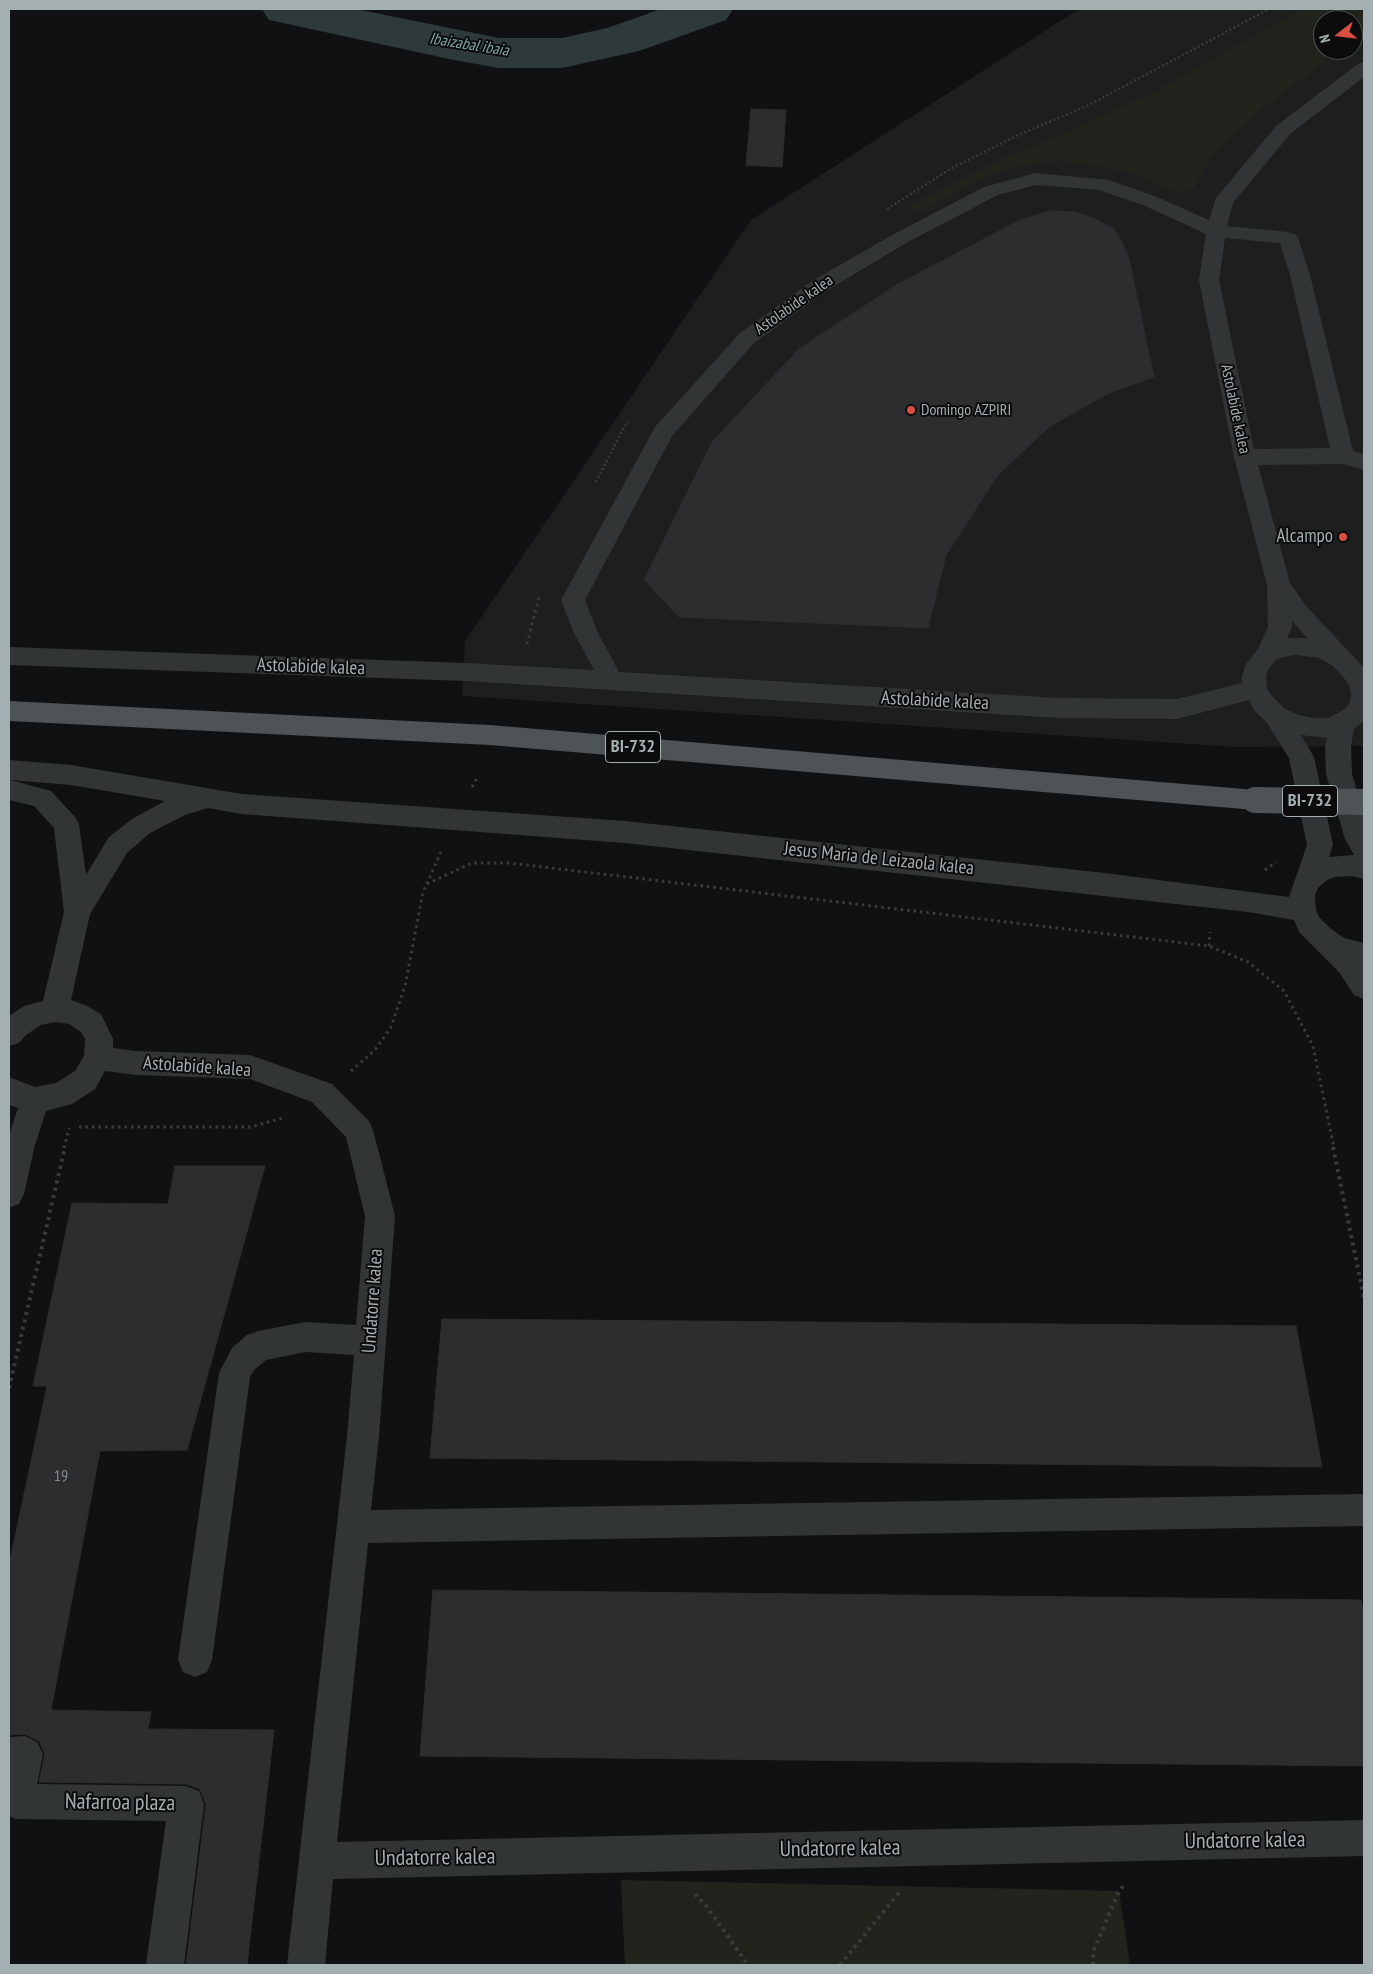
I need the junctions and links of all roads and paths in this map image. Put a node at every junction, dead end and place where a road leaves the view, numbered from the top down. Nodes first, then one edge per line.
1 (1364, 68) edge
2 (1216, 231) junction
3 (1343, 456) junction
4 (1245, 457) junction
5 (1364, 462) edge
6 (1279, 585) junction
7 (1267, 654) junction
8 (9, 656) edge
9 (1342, 660) junction
10 (612, 681) junction
11 (1362, 683) edge
12 (1255, 689) junction
13 (9, 711) edge
14 (1276, 716) junction
15 (1343, 724) junction
16 (9, 770) edge
17 (9, 790) edge
18 (207, 799) junction
19 (1364, 802) edge
20 (1364, 848) edge
21 (1364, 868) edge
22 (1307, 882) junction
23 (427, 884) dead end
24 (424, 892) dead end
25 (1303, 910) junction
26 (77, 912) junction
27 (1328, 942) junction
28 (1364, 954) edge
29 (1364, 987) edge
30 (55, 1010) junction
31 (9, 1034) edge
32 (98, 1058) junction
33 (9, 1090) edge
34 (322, 1093) junction
35 (36, 1100) junction
36 (9, 1194) edge
37 (1364, 1298) edge
38 (370, 1341) junction
39 (9, 1388) edge
40 (1364, 1510) edge
41 (353, 1526) junction
42 (195, 1660) dead end
43 (9, 1754) edge
44 (1364, 1838) edge
45 (1159, 1843) junction
46 (659, 1853) junction
47 (316, 1861) junction
48 (905, 1885) dead end
49 (165, 1965) edge
50 (306, 1965) edge
51 (748, 1965) edge
52 (840, 1965) edge
53 (1093, 1965) edge

1 - 2 street, Astolabide kalea
2 - 3 street
2 - 4 street, Astolabide kalea
2 - 10 street, Astolabide kalea
3 - 4 street
3 - 5 street
4 - 6 street, Astolabide kalea
6 - 7 street, Astolabide kalea
6 - 9 street, Astolabide kalea
7 - 9 street
7 - 12 street
8 - 10 street, Astolabide kalea
9 - 11 street
10 - 12 street, Astolabide kalea
11 - 15 street
12 - 14 street
13 - 19 main road, BI-732, bridge
14 - 15 street
14 - 22 street
15 - 20 street
16 - 18 street, Jesus Maria de Leizaola kalea
17 - 26 street
18 - 25 street, Jesus Maria de Leizaola kalea
18 - 26 street
21 - 22 street
22 - 25 street
23 - 37 path
24 - 34 path
25 - 27 street
26 - 30 street
27 - 28 street
27 - 29 street
30 - 31 street
30 - 32 street
32 - 34 street, Astolabide kalea
32 - 35 street
33 - 35 street
34 - 38 street, Undatorre kalea
34 - 39 path
35 - 36 street
38 - 41 street, Undatorre kalea
38 - 42 street
40 - 41 street
41 - 47 street, Undatorre kalea
43 - 49 street, Nafarroa plaza
44 - 45 street, Undatorre kalea
45 - 46 street, Undatorre kalea
45 - 53 path
46 - 47 street, Undatorre kalea
46 - 51 path
47 - 50 street, Undatorre kalea
48 - 52 path

